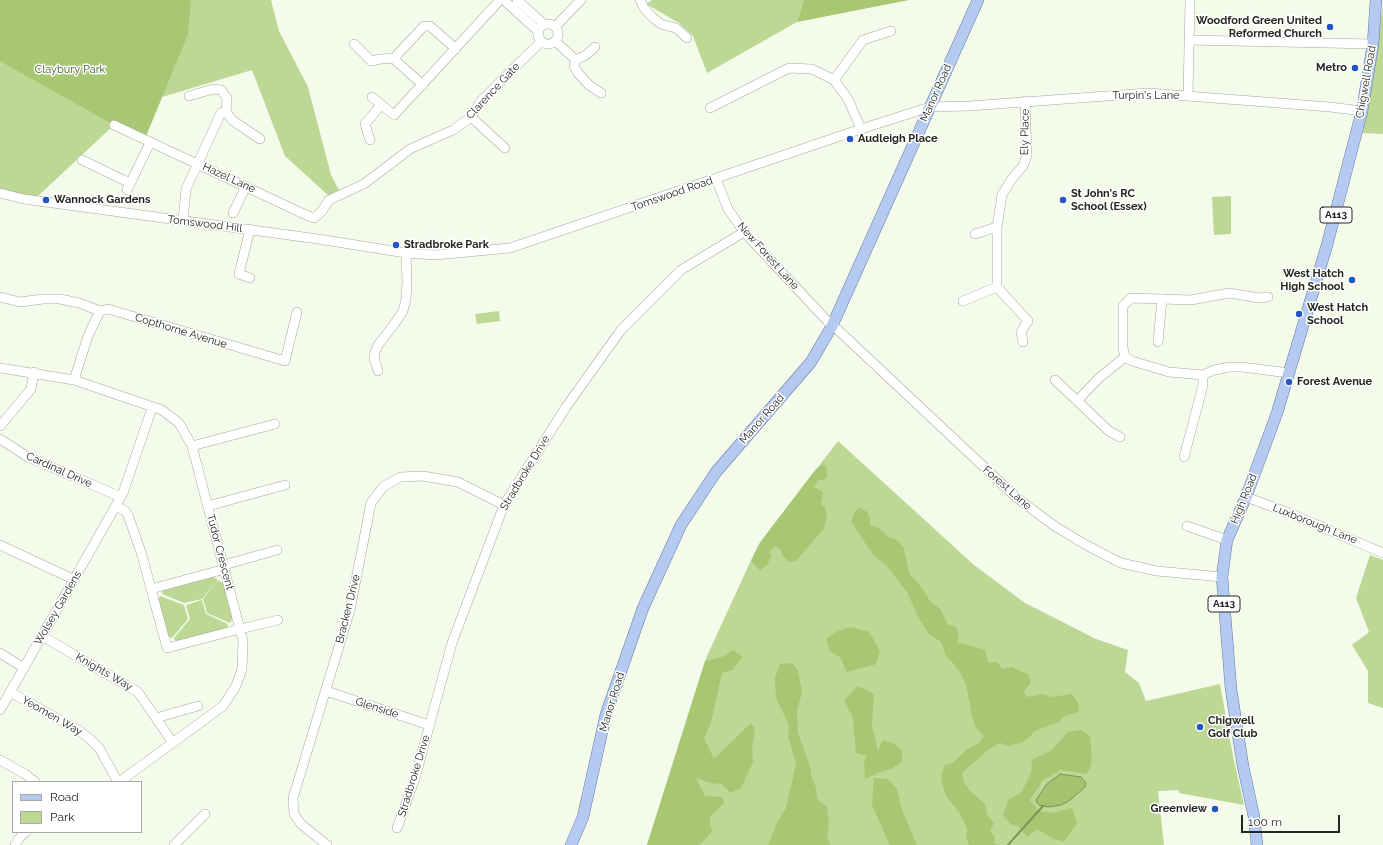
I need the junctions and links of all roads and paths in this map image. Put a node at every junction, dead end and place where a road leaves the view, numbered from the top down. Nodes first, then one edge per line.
1 (517, 0) edge
2 (581, 0) edge
3 (640, 0) edge
4 (978, 0) edge
5 (1190, 0) edge
6 (1376, 0) edge
7 (505, 1) edge
8 (555, 27) junction
9 (542, 28) junction
10 (891, 31) dead end
11 (687, 38) dead end
12 (1189, 40) junction
13 (542, 41) junction
14 (555, 41) junction
15 (354, 44) dead end
16 (1373, 44) junction
17 (595, 47) dead end
18 (456, 49) junction
19 (396, 58) junction
20 (576, 60) junction
21 (834, 80) junction
22 (423, 85) junction
23 (601, 93) dead end
24 (189, 96) dead end
25 (1188, 96) junction
26 (372, 98) dead end
27 (1025, 101) junction
28 (382, 105) junction
29 (930, 107) junction
30 (710, 108) dead end
31 (224, 112) junction
32 (1362, 112) junction
33 (470, 117) junction
34 (114, 126) dead end
35 (861, 129) junction
36 (260, 139) dead end
37 (370, 140) dead end
38 (150, 143) junction
39 (505, 148) dead end
40 (82, 160) dead end
41 (1350, 163) joint
42 (198, 164) junction
43 (716, 179) junction
44 (246, 186) junction
45 (0, 193) edge
46 (338, 196) joint
47 (233, 213) dead end
48 (183, 221) junction
49 (997, 227) junction
50 (250, 230) junction
51 (744, 232) junction
52 (974, 234) dead end
53 (408, 253) junction
54 (250, 278) dead end
55 (997, 287) junction
56 (0, 297) edge
57 (1268, 297) dead end
58 (1162, 299) junction
59 (963, 301) dead end
60 (100, 311) junction
61 (297, 312) dead end
62 (832, 326) junction
63 (1023, 342) dead end
64 (1158, 342) dead end
65 (1125, 357) junction
66 (0, 368) edge
67 (378, 370) dead end
68 (34, 372) junction
69 (1289, 373) junction
70 (1203, 374) junction
71 (74, 380) junction
72 (1055, 380) dead end
73 (1078, 402) junction
74 (152, 408) junction
75 (275, 424) dead end
76 (0, 426) edge
77 (1120, 437) dead end
78 (0, 439) edge
79 (192, 446) junction
80 (1184, 457) dead end
81 (285, 485) dead end
82 (1246, 496) junction
83 (121, 497) junction
84 (504, 505) junction
85 (116, 506) junction
86 (208, 506) junction
87 (1187, 526) dead end
88 (1226, 540) junction
89 (0, 545) edge
90 (278, 550) dead end
91 (1383, 553) edge
92 (224, 567) junction
93 (1222, 577) junction
94 (75, 580) junction
95 (151, 589) junction
96 (278, 620) dead end
97 (240, 629) junction
98 (42, 636) junction
99 (0, 653) edge
100 (24, 668) junction
101 (326, 691) junction
102 (10, 692) junction
103 (198, 706) dead end
104 (0, 710) edge
105 (156, 718) junction
106 (429, 725) junction
107 (173, 743) junction
108 (0, 760) edge
109 (34, 781) edge
110 (118, 781) edge
111 (120, 781) edge
112 (205, 814) dead end
113 (397, 828) dead end
114 (25, 833) edge
115 (15, 845) edge
116 (174, 845) edge
117 (327, 845) edge
118 (571, 845) edge
119 (1257, 845) edge

1 - 9 street
2 - 8 street
3 - 11 street
4 - 29 main road, Manor Road
5 - 12 street
6 - 16 main road, Chigwell Road / A113
7 - 9 street
7 - 18 street
8 - 9 street
8 - 14 street
9 - 13 street
10 - 21 street
12 - 16 street
12 - 25 street
13 - 14 street
13 - 33 street, Clarence Gate
14 - 20 street
15 - 19 street
16 - 32 main road, Chigwell Road / A113
17 - 20 street
18 - 19 street
18 - 22 street
19 - 22 street
20 - 23 street
21 - 30 street
21 - 35 street
22 - 28 street
24 - 31 street
25 - 27 street, Turpin's Lane
25 - 32 street, Turpin's Lane
26 - 28 street
27 - 29 street, Turpin's Lane
27 - 49 street, Ely Place
28 - 37 street
29 - 35 street, Tomswood Road
29 - 62 main road, Manor Road
31 - 36 street
31 - 42 street
32 - 41 main road, Chigwell Road / A113
33 - 39 street
33 - 46 street, Clarence Gate
34 - 38 street, Hazel Lane
35 - 43 street, Tomswood Road
38 - 40 street
38 - 42 street, Hazel Lane
41 - 69 main road, High Road / A113
42 - 44 street, Hazel Lane
42 - 48 street
43 - 51 street, New Forest Lane
43 - 53 street, Tomswood Road
44 - 46 street, Hazel Lane
44 - 47 street
45 - 48 street, Tomswood Hill
48 - 50 street, Tomswood Hill
49 - 52 street
49 - 55 street, Ely Place
50 - 53 street, Tomswood Hill
50 - 54 street
51 - 62 street, New Forest Lane
51 - 84 street, Stradbroke Drive
53 - 67 street
55 - 59 street
55 - 63 street
56 - 60 street
57 - 58 street
58 - 64 street
58 - 65 street
60 - 61 street, Copthorne Avenue
60 - 71 street
62 - 93 street, Forest Lane
62 - 118 main road, Manor Road
65 - 70 street
65 - 73 street
66 - 68 street, Tudor Crescent
68 - 71 street, Tudor Crescent
68 - 76 street
69 - 70 street
69 - 82 main road, High Road / A113
70 - 80 street
71 - 74 street, Tudor Crescent
72 - 73 street
73 - 77 street
74 - 79 street, Tudor Crescent
74 - 83 street, Wolsey Gardens
75 - 79 street
78 - 83 street, Cardinal Drive
79 - 86 street, Tudor Crescent
81 - 86 street
82 - 88 main road, High Road / A113
82 - 91 street, Luxborough Lane
83 - 85 street, Wolsey Gardens
84 - 101 street, Bracken Drive
84 - 106 street, Stradbroke Drive
85 - 94 street, Wolsey Gardens
85 - 95 street
86 - 92 street, Tudor Crescent
87 - 88 street
88 - 93 main road, High Road / A113
89 - 94 street
90 - 92 street
92 - 95 street
92 - 97 street, Tudor Crescent
93 - 119 main road, High Road / A113
94 - 98 street, Wolsey Gardens
95 - 97 street
96 - 97 street
97 - 107 street, Tudor Crescent
98 - 100 street, Wolsey Gardens
98 - 105 street, Knights Way
99 - 100 street
100 - 102 street, Wolsey Gardens
101 - 106 street, Glenside
101 - 117 street, Bracken Drive
102 - 104 street, Wolsey Gardens
102 - 110 street, Yeomen Way
103 - 105 street
105 - 107 street, Knights Way
106 - 113 street, Stradbroke Drive
107 - 111 street, Tudor Crescent
108 - 109 street
112 - 116 street
114 - 115 street

